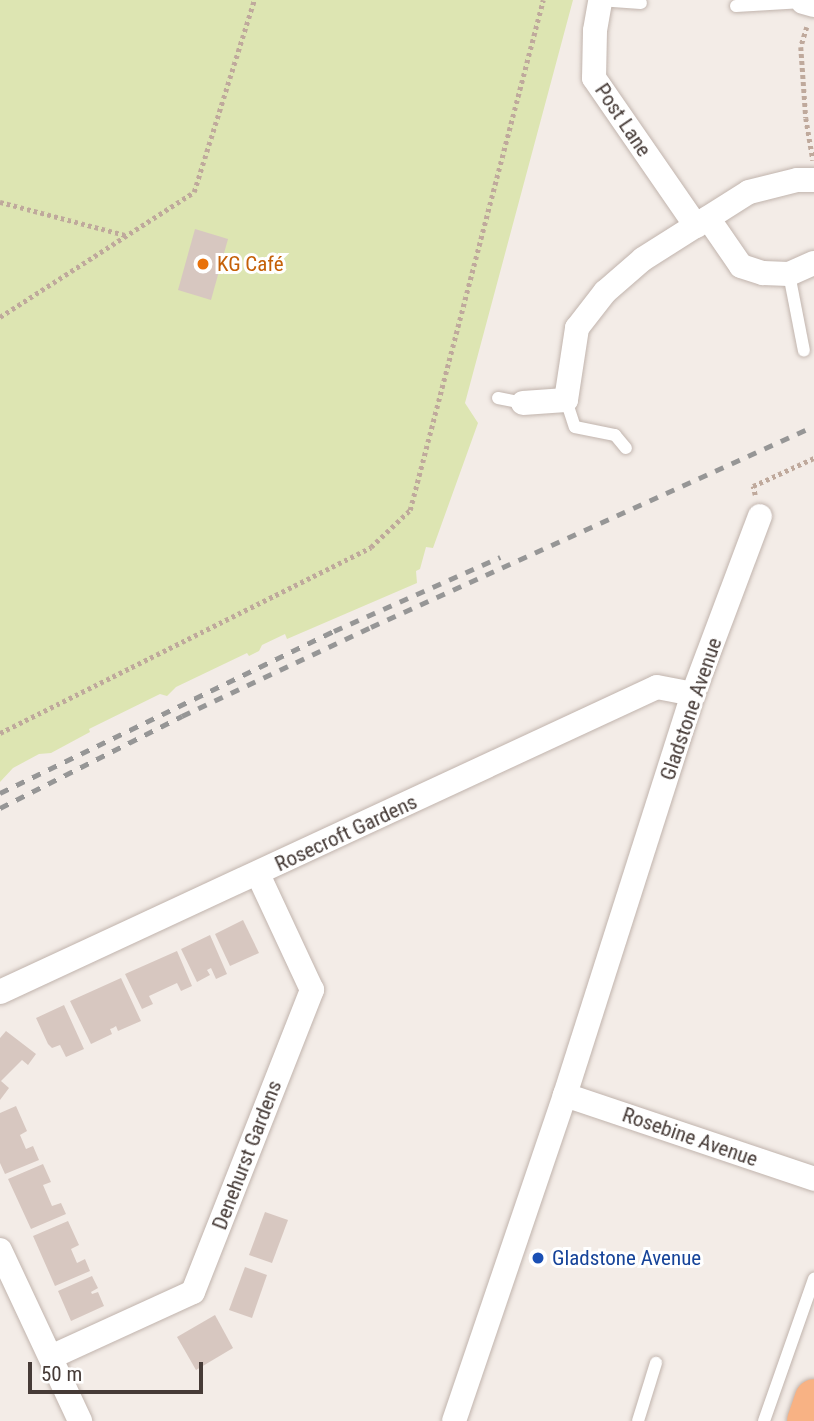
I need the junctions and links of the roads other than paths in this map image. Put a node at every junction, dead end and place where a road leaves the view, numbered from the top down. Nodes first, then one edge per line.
1 (600, 1) edge
2 (641, 3) dead end
3 (810, 4) edge
4 (736, 6) dead end
5 (814, 180) edge
6 (702, 222) junction
7 (814, 263) edge
8 (789, 274) junction
9 (804, 351) dead end
10 (498, 398) dead end
11 (566, 400) junction
12 (523, 403) joint
13 (626, 448) dead end
14 (760, 516) road end
15 (693, 694) junction
16 (258, 874) junction
17 (0, 992) edge
18 (565, 1095) junction
19 (814, 1179) edge
20 (0, 1250) edge
21 (814, 1279) edge
22 (51, 1357) junction
23 (656, 1363) dead end
24 (814, 1398) edge
25 (80, 1421) edge
26 (454, 1421) edge
27 (638, 1421) edge
28 (764, 1421) edge
29 (806, 1421) edge

1 - 2 lane
1 - 6 street, Post Lane
3 - 4 lane
5 - 6 street
6 - 8 street, Post Lane
6 - 11 street
7 - 8 street
8 - 9 lane
10 - 12 lane
11 - 12 street
11 - 13 lane
14 - 15 street, Gladstone Avenue
15 - 16 street, Rosecroft Gardens
15 - 18 street, Gladstone Avenue
16 - 17 street, Rosecroft Gardens
16 - 22 street, Denehurst Gardens
18 - 19 street, Rosebine Avenue
18 - 26 street, Gladstone Avenue
20 - 22 street
21 - 28 lane
22 - 25 street
23 - 27 lane
24 - 29 highway

